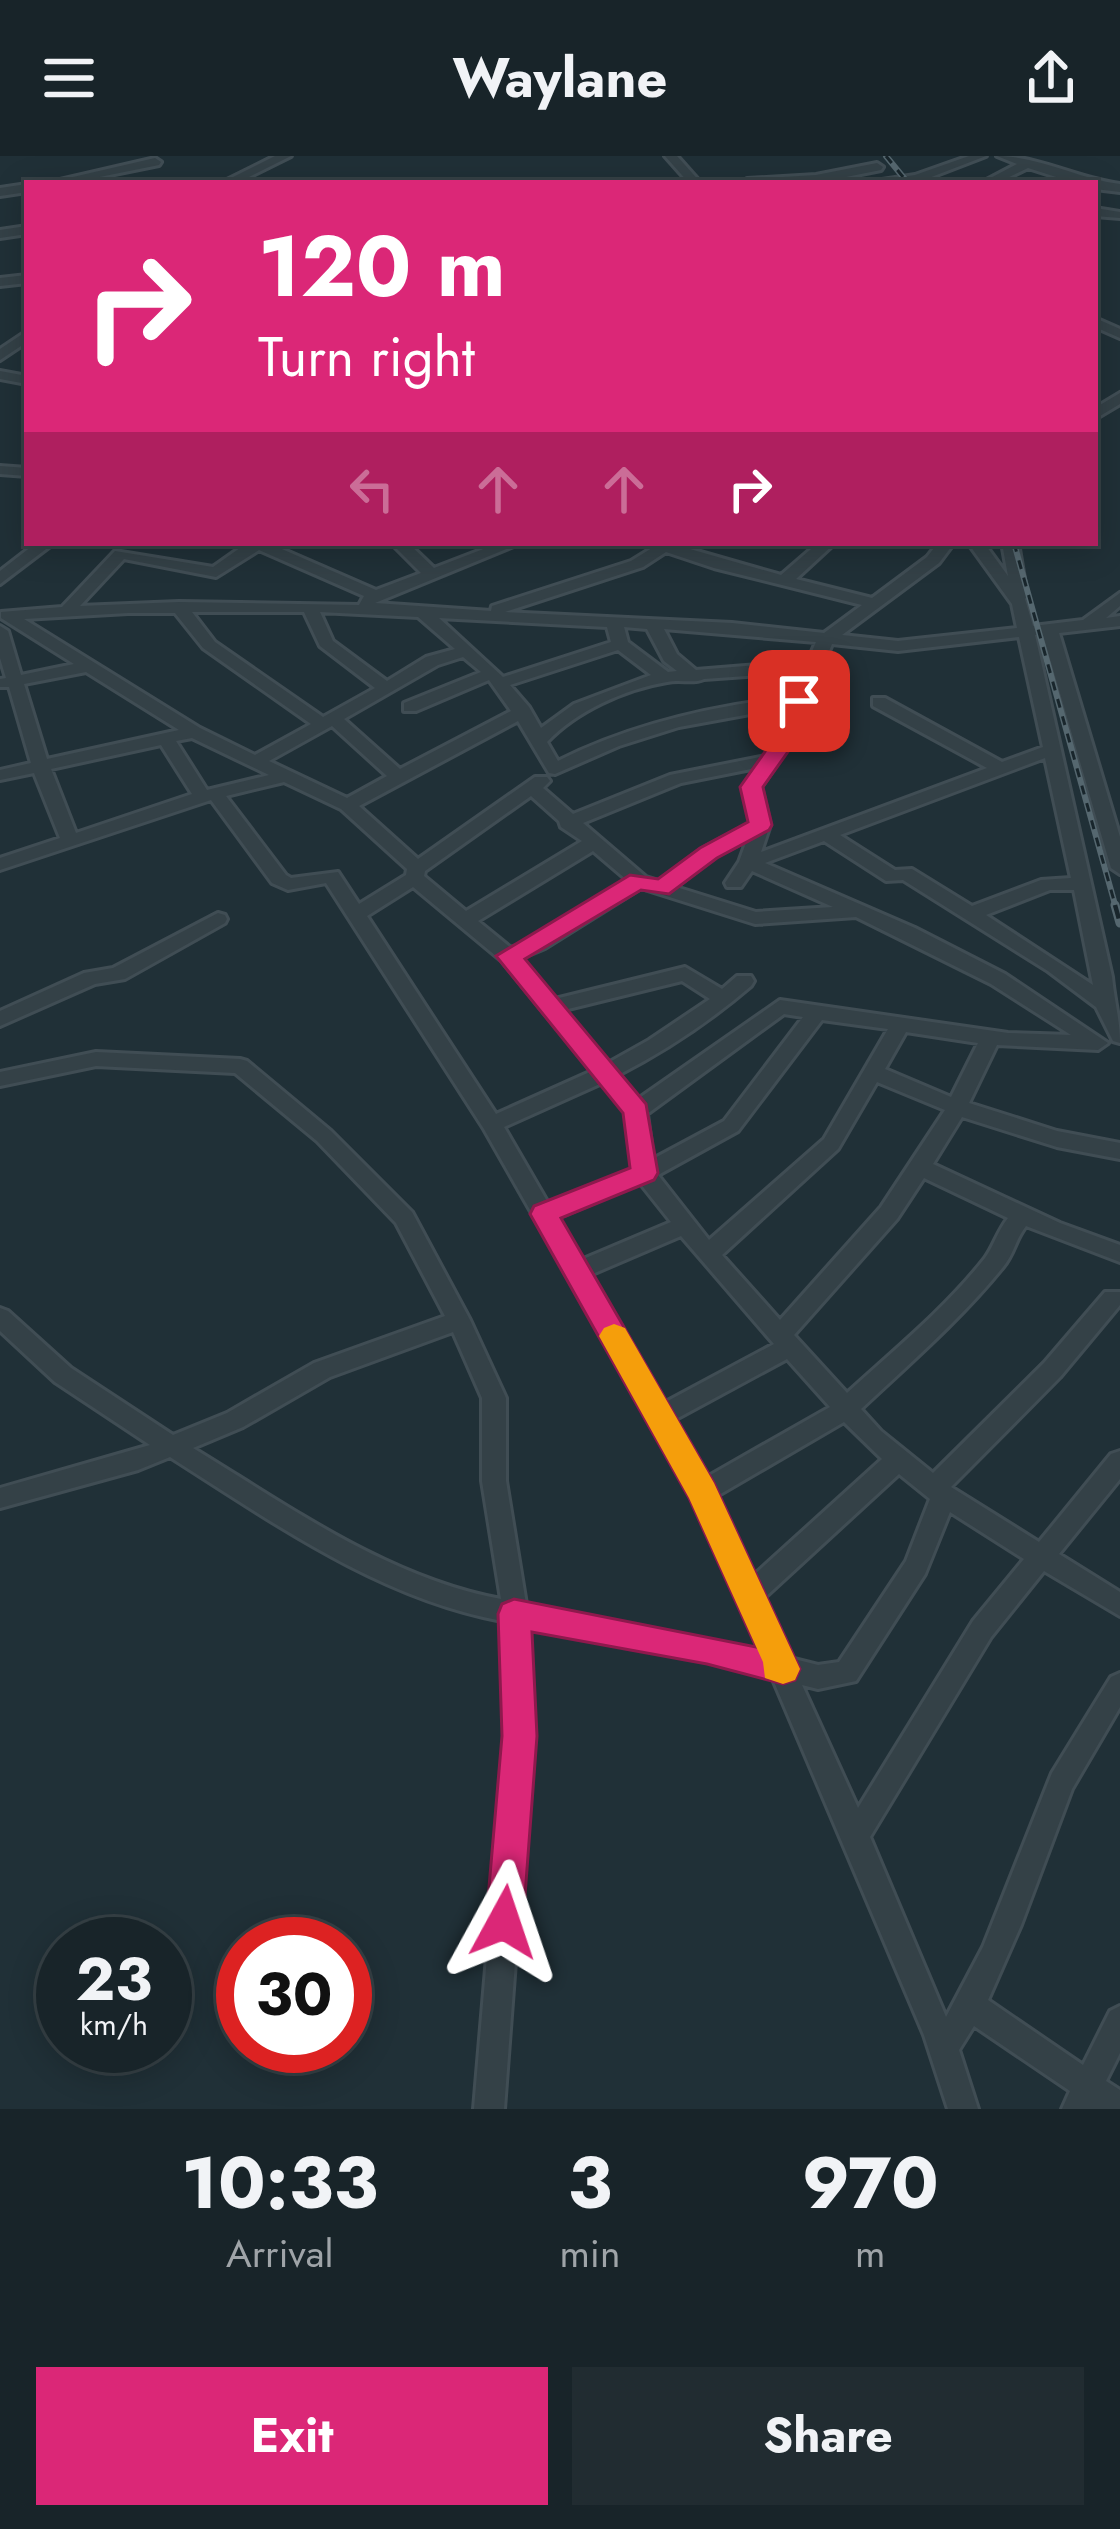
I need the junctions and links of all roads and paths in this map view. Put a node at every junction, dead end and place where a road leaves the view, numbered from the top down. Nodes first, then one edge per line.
1 (285, 156) edge
2 (670, 156) edge
3 (980, 156) edge
4 (1003, 156) edge
5 (154, 159) edge
6 (828, 162) dead end
7 (873, 162) edge
8 (1027, 164) junction
9 (845, 174) junction
10 (66, 180) edge
11 (233, 180) edge
12 (692, 180) edge
13 (780, 180) edge
14 (854, 180) edge
15 (918, 180) edge
16 (994, 180) edge
17 (1082, 180) edge
18 (1, 282) edge
19 (4, 299) dead end
20 (24, 337) edge
21 (0, 356) edge
22 (42, 546) edge
23 (131, 546) edge
24 (253, 546) edge
25 (260, 546) edge
26 (402, 546) edge
27 (505, 546) edge
28 (662, 546) edge
29 (666, 546) edge
30 (823, 546) edge
31 (944, 546) edge
32 (978, 546) edge
33 (1010, 546) edge
34 (120, 554) junction
35 (430, 573) junction
36 (0, 579) edge
37 (784, 580) junction
38 (1120, 598) edge
39 (372, 603) junction
40 (874, 603) junction
41 (1020, 604) junction
42 (179, 607) junction
43 (310, 607) junction
44 (422, 612) junction
45 (65, 613) junction
46 (485, 613) junction
47 (2, 620) edge
48 (614, 621) junction
49 (652, 623) junction
50 (1116, 623) edge
51 (1086, 625) junction
52 (732, 628) junction
53 (1051, 630) junction
54 (1028, 634) junction
55 (825, 640) junction
56 (620, 644) junction
57 (465, 651) junction
58 (813, 666) junction
59 (86, 667) junction
60 (753, 670) junction
61 (664, 677) junction
62 (496, 678) junction
63 (696, 679) junction
64 (7, 683) edge
65 (386, 689) junction
66 (799, 701) junction
67 (879, 702) dead end
68 (410, 707) dead end
69 (523, 711) junction
70 (326, 720) junction
71 (194, 732) junction
72 (538, 740) junction
73 (167, 741) junction
74 (1054, 749) junction
75 (769, 760) junction
76 (253, 763) junction
77 (41, 767) junction
78 (1000, 768) junction
79 (555, 770) junction
80 (0, 775) edge
81 (285, 776) junction
82 (398, 776) junction
83 (532, 788) junction
84 (209, 795) junction
85 (347, 805) junction
86 (567, 823) junction
87 (760, 825) junction
88 (826, 834) junction
89 (70, 841) junction
90 (592, 844) junction
91 (748, 862) junction
92 (0, 864) edge
93 (1120, 868) edge
94 (416, 873) junction
95 (639, 881) junction
96 (734, 883) dead end
97 (1081, 884) junction
98 (661, 889) junction
99 (858, 911) junction
100 (358, 913) junction
101 (973, 913) junction
102 (467, 919) junction
103 (218, 920) dead end
104 (508, 956) junction
105 (744, 981) dead end
106 (724, 999) junction
107 (1104, 1004) junction
108 (548, 1006) junction
109 (818, 1013) junction
110 (0, 1019) edge
111 (901, 1026) junction
112 (990, 1038) junction
113 (1113, 1041) edge
114 (875, 1073) junction
115 (606, 1074) junction
116 (0, 1079) edge
117 (957, 1106) junction
118 (636, 1111) junction
119 (492, 1124) junction
120 (1120, 1151) edge
121 (920, 1167) junction
122 (644, 1173) junction
123 (544, 1214) junction
124 (1024, 1214) junction
125 (685, 1225) junction
126 (708, 1254) junction
127 (1120, 1254) edge
128 (578, 1271) junction
129 (1113, 1298) dead end
130 (0, 1317) edge
131 (459, 1320) junction
132 (784, 1342) junction
133 (846, 1409) junction
134 (659, 1418) junction
135 (171, 1446) junction
136 (899, 1459) junction
137 (1120, 1461) edge
138 (703, 1492) junction
139 (939, 1492) junction
140 (0, 1498) edge
141 (1038, 1556) junction
142 (749, 1596) junction
143 (1120, 1605) edge
144 (514, 1614) junction
145 (783, 1669) junction
146 (1120, 1685) edge
147 (856, 1836) junction
148 (972, 2007) junction
149 (1120, 2021) edge
150 (944, 2048) junction
151 (1084, 2097) edge
152 (1120, 2108) edge
153 (489, 2109) edge
154 (963, 2109) edge

1 - 11 street
2 - 12 street
3 - 15 street
4 - 8 street
5 - 10 street
6 - 9 street
7 - 9 street
8 - 16 street
8 - 17 street
9 - 13 street
9 - 14 street
18 - 19 street
20 - 21 street
22 - 36 street
23 - 34 street
24 - 34 street
25 - 39 street
26 - 35 street
27 - 35 street
28 - 46 street
29 - 37 street
30 - 37 street
31 - 40 street
32 - 41 street
33 - 41 street
34 - 45 street
35 - 39 street
37 - 40 street
38 - 51 street
39 - 43 street
39 - 44 street
40 - 55 street
41 - 54 street
42 - 43 street
42 - 45 street
42 - 70 street
43 - 65 street
44 - 46 street
44 - 57 street
45 - 47 street
46 - 48 street
47 - 59 street
47 - 64 street
48 - 49 street
48 - 56 street
49 - 52 street
49 - 63 street
50 - 51 street
51 - 53 street
52 - 55 street
52 - 60 street
53 - 54 street
53 - 93 street
54 - 55 street
54 - 74 street
55 - 58 street
56 - 61 street
56 - 62 street
57 - 62 street
57 - 65 street
58 - 60 street
58 - 66 street
59 - 64 street
59 - 71 street
60 - 63 street
61 - 63 street
61 - 72 street
62 - 68 street
62 - 69 street
64 - 77 street
65 - 70 street
66 - 75 street
66 - 79 street
67 - 78 street
69 - 72 street
69 - 82 street
70 - 76 street
70 - 82 street
71 - 73 street
71 - 76 street
72 - 79 street
73 - 77 street
73 - 84 street
74 - 78 street
74 - 97 street
75 - 86 street
75 - 87 street
76 - 81 street
77 - 80 street
77 - 89 street
78 - 88 street
79 - 83 street
81 - 84 street
81 - 85 street
82 - 85 street
83 - 86 street
83 - 94 street
84 - 89 street
84 - 100 street
85 - 94 street
86 - 90 street
87 - 91 street
87 - 98 street
88 - 91 street
88 - 101 street
89 - 92 street
90 - 95 street
90 - 102 street
91 - 96 street
91 - 99 street
94 - 100 street
94 - 102 street
95 - 98 street
95 - 104 street
97 - 101 street
97 - 107 street
98 - 99 street
99 - 113 street
100 - 119 street
101 - 107 street
102 - 104 street
103 - 110 street
104 - 108 street
105 - 106 street
106 - 108 street
106 - 115 street
107 - 113 street
108 - 115 street
109 - 111 street
109 - 118 street
109 - 122 street
111 - 112 street
111 - 114 street
112 - 113 street
112 - 117 street
114 - 117 street
114 - 126 street
115 - 118 street
115 - 119 street
116 - 131 street
117 - 120 street
117 - 121 street
118 - 122 street
119 - 123 street
121 - 124 street
121 - 132 street
122 - 123 street
122 - 125 street
123 - 128 street
124 - 127 street
124 - 133 street
125 - 126 street
125 - 128 street
126 - 132 street
128 - 134 street
129 - 139 street
130 - 135 street
131 - 135 street
131 - 144 street
132 - 133 street
132 - 134 street
133 - 136 street
133 - 138 street
134 - 138 street
135 - 140 street
135 - 144 street
136 - 139 street
136 - 142 street
137 - 141 street
138 - 142 street
139 - 141 street
139 - 145 street
141 - 143 street
141 - 147 street
142 - 145 street
144 - 145 street
144 - 153 street
145 - 147 street
146 - 148 street
147 - 150 street
148 - 150 street
148 - 151 street
149 - 151 street
150 - 154 street
151 - 152 street

